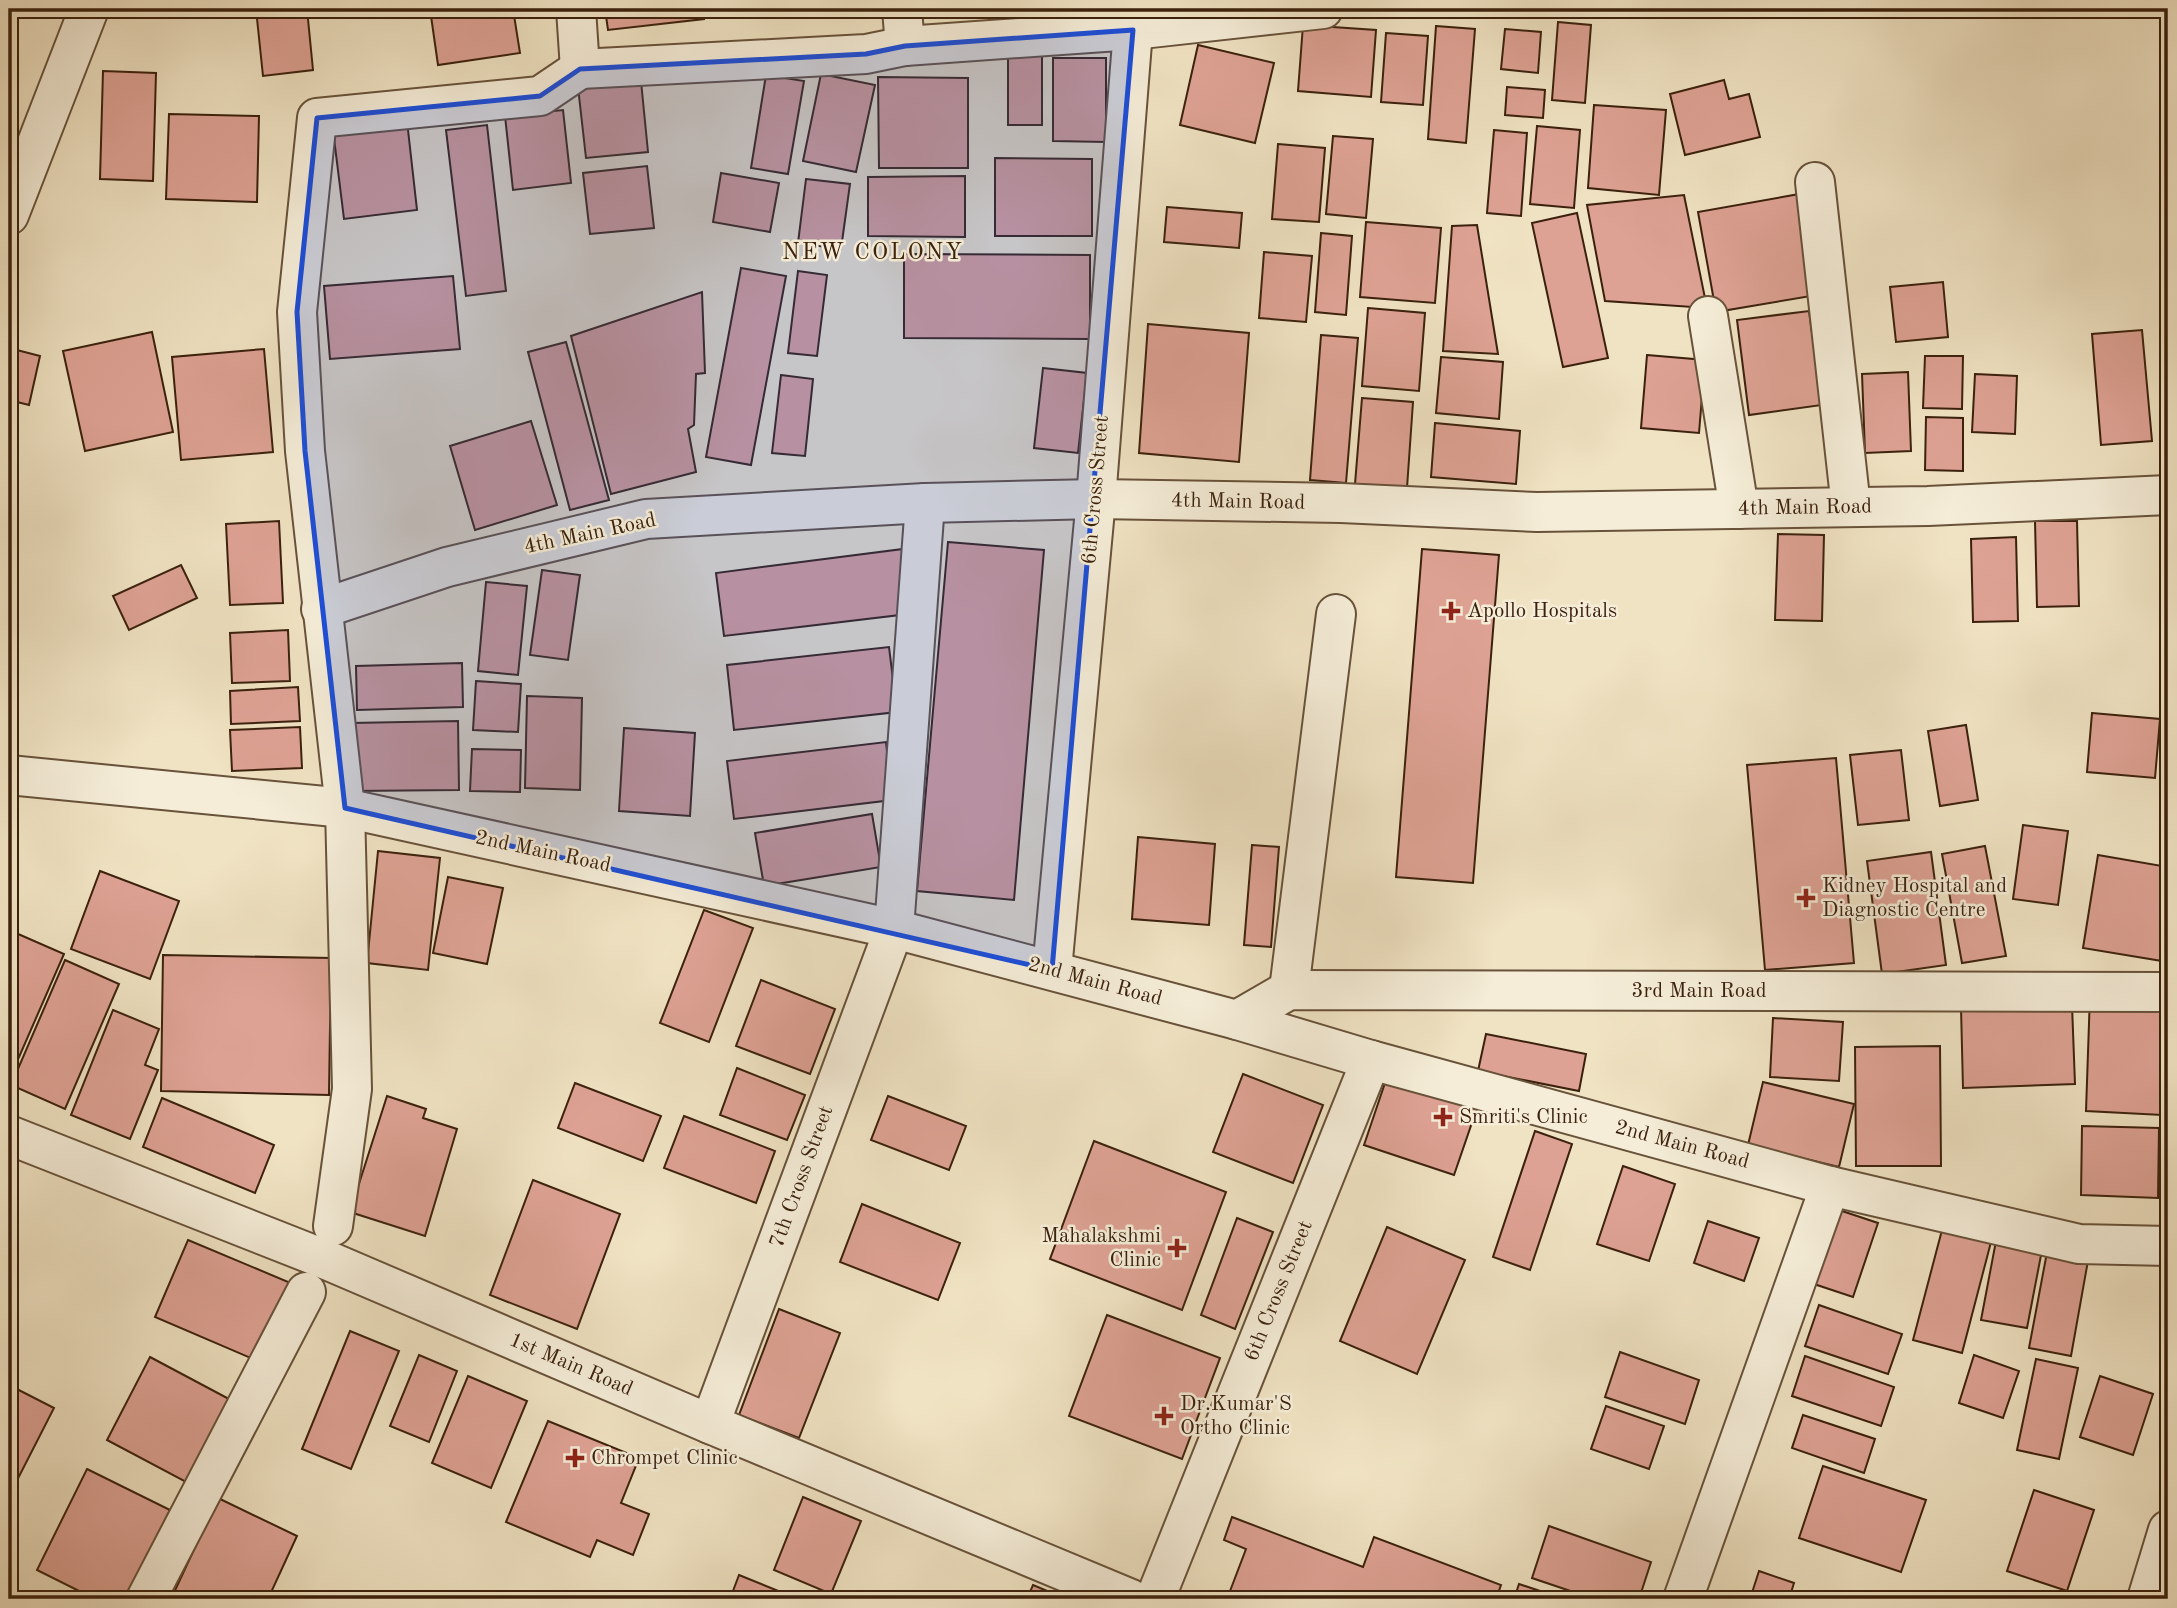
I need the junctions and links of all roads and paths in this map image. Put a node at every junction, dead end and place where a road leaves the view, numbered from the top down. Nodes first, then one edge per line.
1 (89, 9) edge
2 (576, 9) edge
3 (1323, 9) edge
4 (1133, 19) edge
5 (903, 27) edge
6 (580, 69) junction
7 (1815, 182) dead end
8 (9, 215) edge
9 (1708, 316) dead end
10 (2168, 495) edge
11 (1096, 499) junction
12 (925, 503) junction
13 (1852, 507) junction
14 (1739, 509) junction
15 (321, 609) junction
16 (1336, 614) dead end
17 (9, 775) edge
18 (345, 808) junction
19 (894, 929) junction
20 (1052, 970) junction
21 (1289, 990) junction
22 (2168, 992) edge
23 (1237, 1020) junction
24 (1371, 1060) junction
25 (9, 1135) edge
26 (1830, 1186) junction
27 (333, 1226) dead end
28 (2168, 1246) edge
29 (306, 1292) dead end
30 (710, 1424) junction
31 (2168, 1531) edge
32 (146, 1599) edge
33 (1131, 1599) edge
34 (1154, 1599) edge
35 (1683, 1599) edge
36 (2147, 1599) edge

1 - 8 street
2 - 6 street
3 - 4 street
4 - 5 street
4 - 11 street, 6th Cross Street
5 - 6 street
6 - 15 street
7 - 13 street
9 - 14 street
10 - 13 street, 4th Main Road
11 - 12 street, 4th Main Road
11 - 14 street, 4th Main Road
11 - 20 street, 6th Cross Street
12 - 15 street, 4th Main Road
12 - 19 street, 7th Cross Street
13 - 14 street, 4th Main Road
15 - 18 street
16 - 21 street
17 - 18 street, 2nd Main Road
18 - 19 street, 2nd Main Road
18 - 27 street
19 - 20 street, 2nd Main Road
19 - 30 street, 7th Cross Street
20 - 23 street, 2nd Main Road
21 - 22 street, 3rd Main Road
21 - 23 street
23 - 24 street, 2nd Main Road
24 - 26 street, 2nd Main Road
24 - 34 street, 6th Cross Street
25 - 30 street, 1st Main Road
26 - 28 street, 2nd Main Road
26 - 35 street
29 - 32 street
30 - 33 street, 1st Main Road
31 - 36 street

